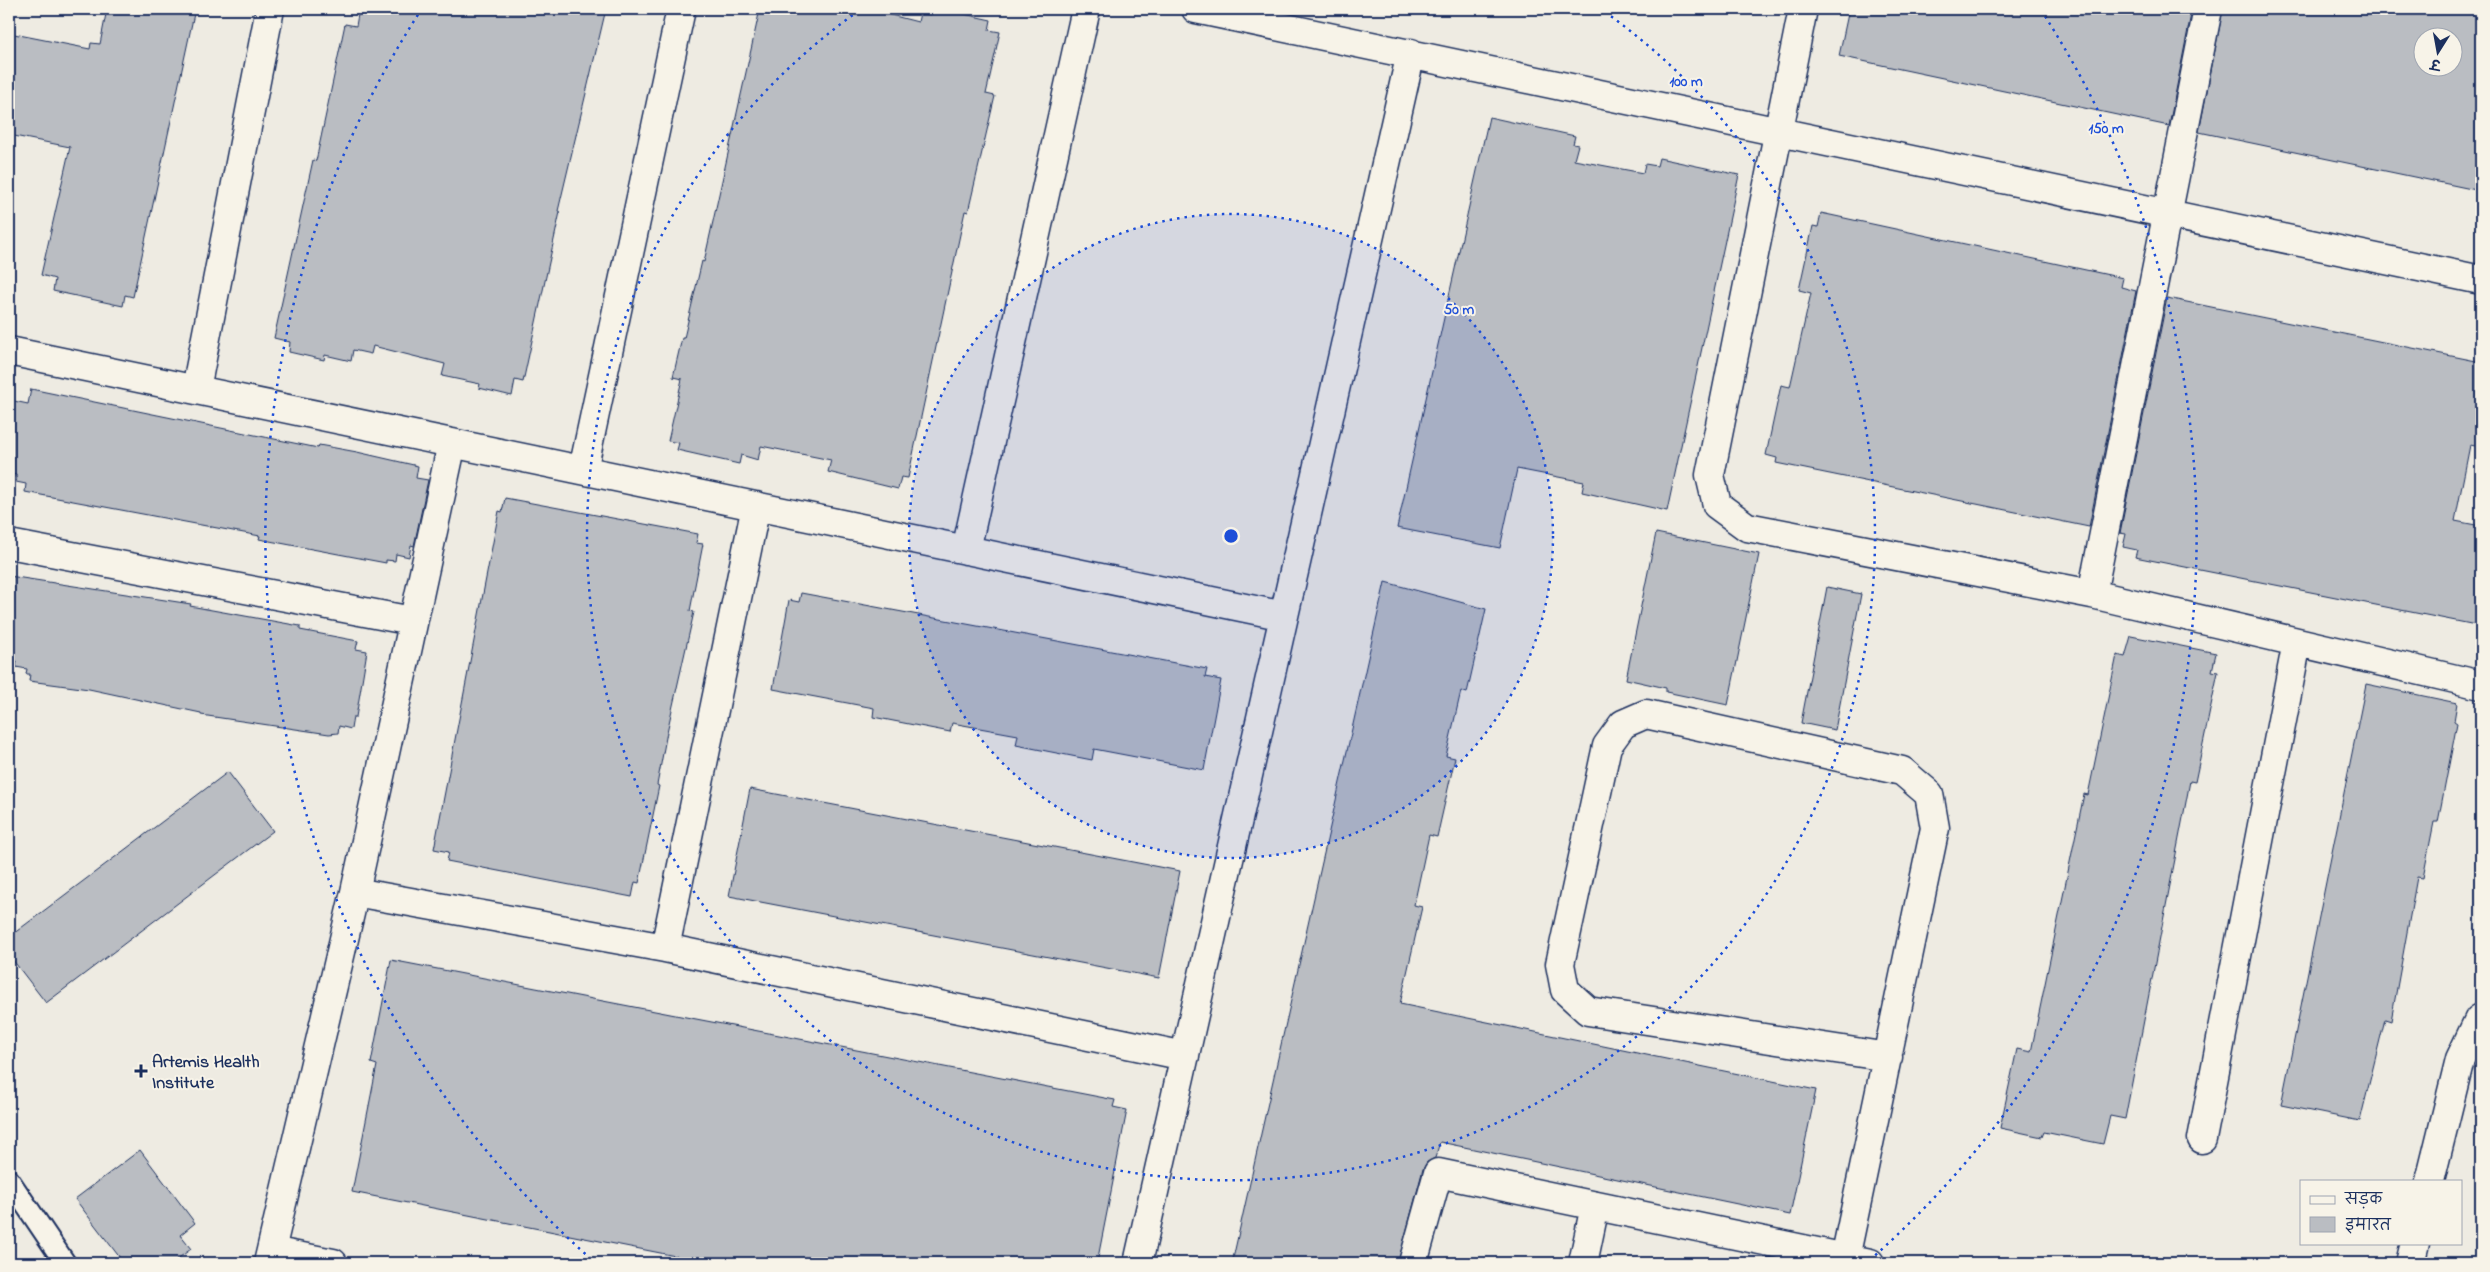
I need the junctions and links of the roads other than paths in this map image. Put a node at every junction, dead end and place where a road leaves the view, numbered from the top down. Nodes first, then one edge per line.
1 (270, 9) edge
2 (681, 9) edge
3 (1086, 9) edge
4 (1196, 9) edge
5 (1803, 9) edge
6 (2208, 9) edge
7 (1411, 53) junction
8 (1779, 132) junction
9 (2167, 214) junction
10 (2481, 280) edge
11 (9, 351) edge
12 (196, 389) junction
13 (452, 443) junction
14 (583, 470) junction
15 (756, 506) junction
16 (9, 544) edge
17 (966, 550) junction
18 (2092, 594) junction
19 (1284, 616) junction
20 (412, 621) junction
21 (2297, 642) junction
22 (2481, 685) edge
23 (354, 892) junction
24 (665, 948) junction
25 (2481, 1018) edge
26 (1185, 1056) junction
27 (1888, 1057) junction
28 (2202, 1139) dead end
29 (9, 1180) edge
30 (2430, 1180) edge
31 (1595, 1206) junction
32 (2415, 1244) edge
33 (270, 1257) edge
34 (1853, 1261) edge
35 (65, 1263) edge
36 (334, 1263) edge
37 (1138, 1263) edge
38 (1413, 1263) edge
39 (1584, 1263) edge
40 (2410, 1263) edge

1 - 12 street
2 - 14 street
3 - 17 street
4 - 7 street
5 - 8 street
6 - 9 street
7 - 8 street
7 - 19 street
8 - 9 street
8 - 18 street
9 - 10 street
9 - 18 street
11 - 12 street
12 - 13 street
13 - 14 street
13 - 20 street
14 - 15 street
15 - 17 street
15 - 24 street
16 - 20 street
17 - 19 street
18 - 21 street
19 - 26 street
20 - 23 street
21 - 22 street
21 - 28 street
23 - 24 street
23 - 33 street
24 - 26 street
25 - 30 street
26 - 37 street
27 - 27 street
27 - 34 street
29 - 35 lane
31 - 34 street
31 - 38 street
31 - 39 street
32 - 40 street
33 - 36 street

